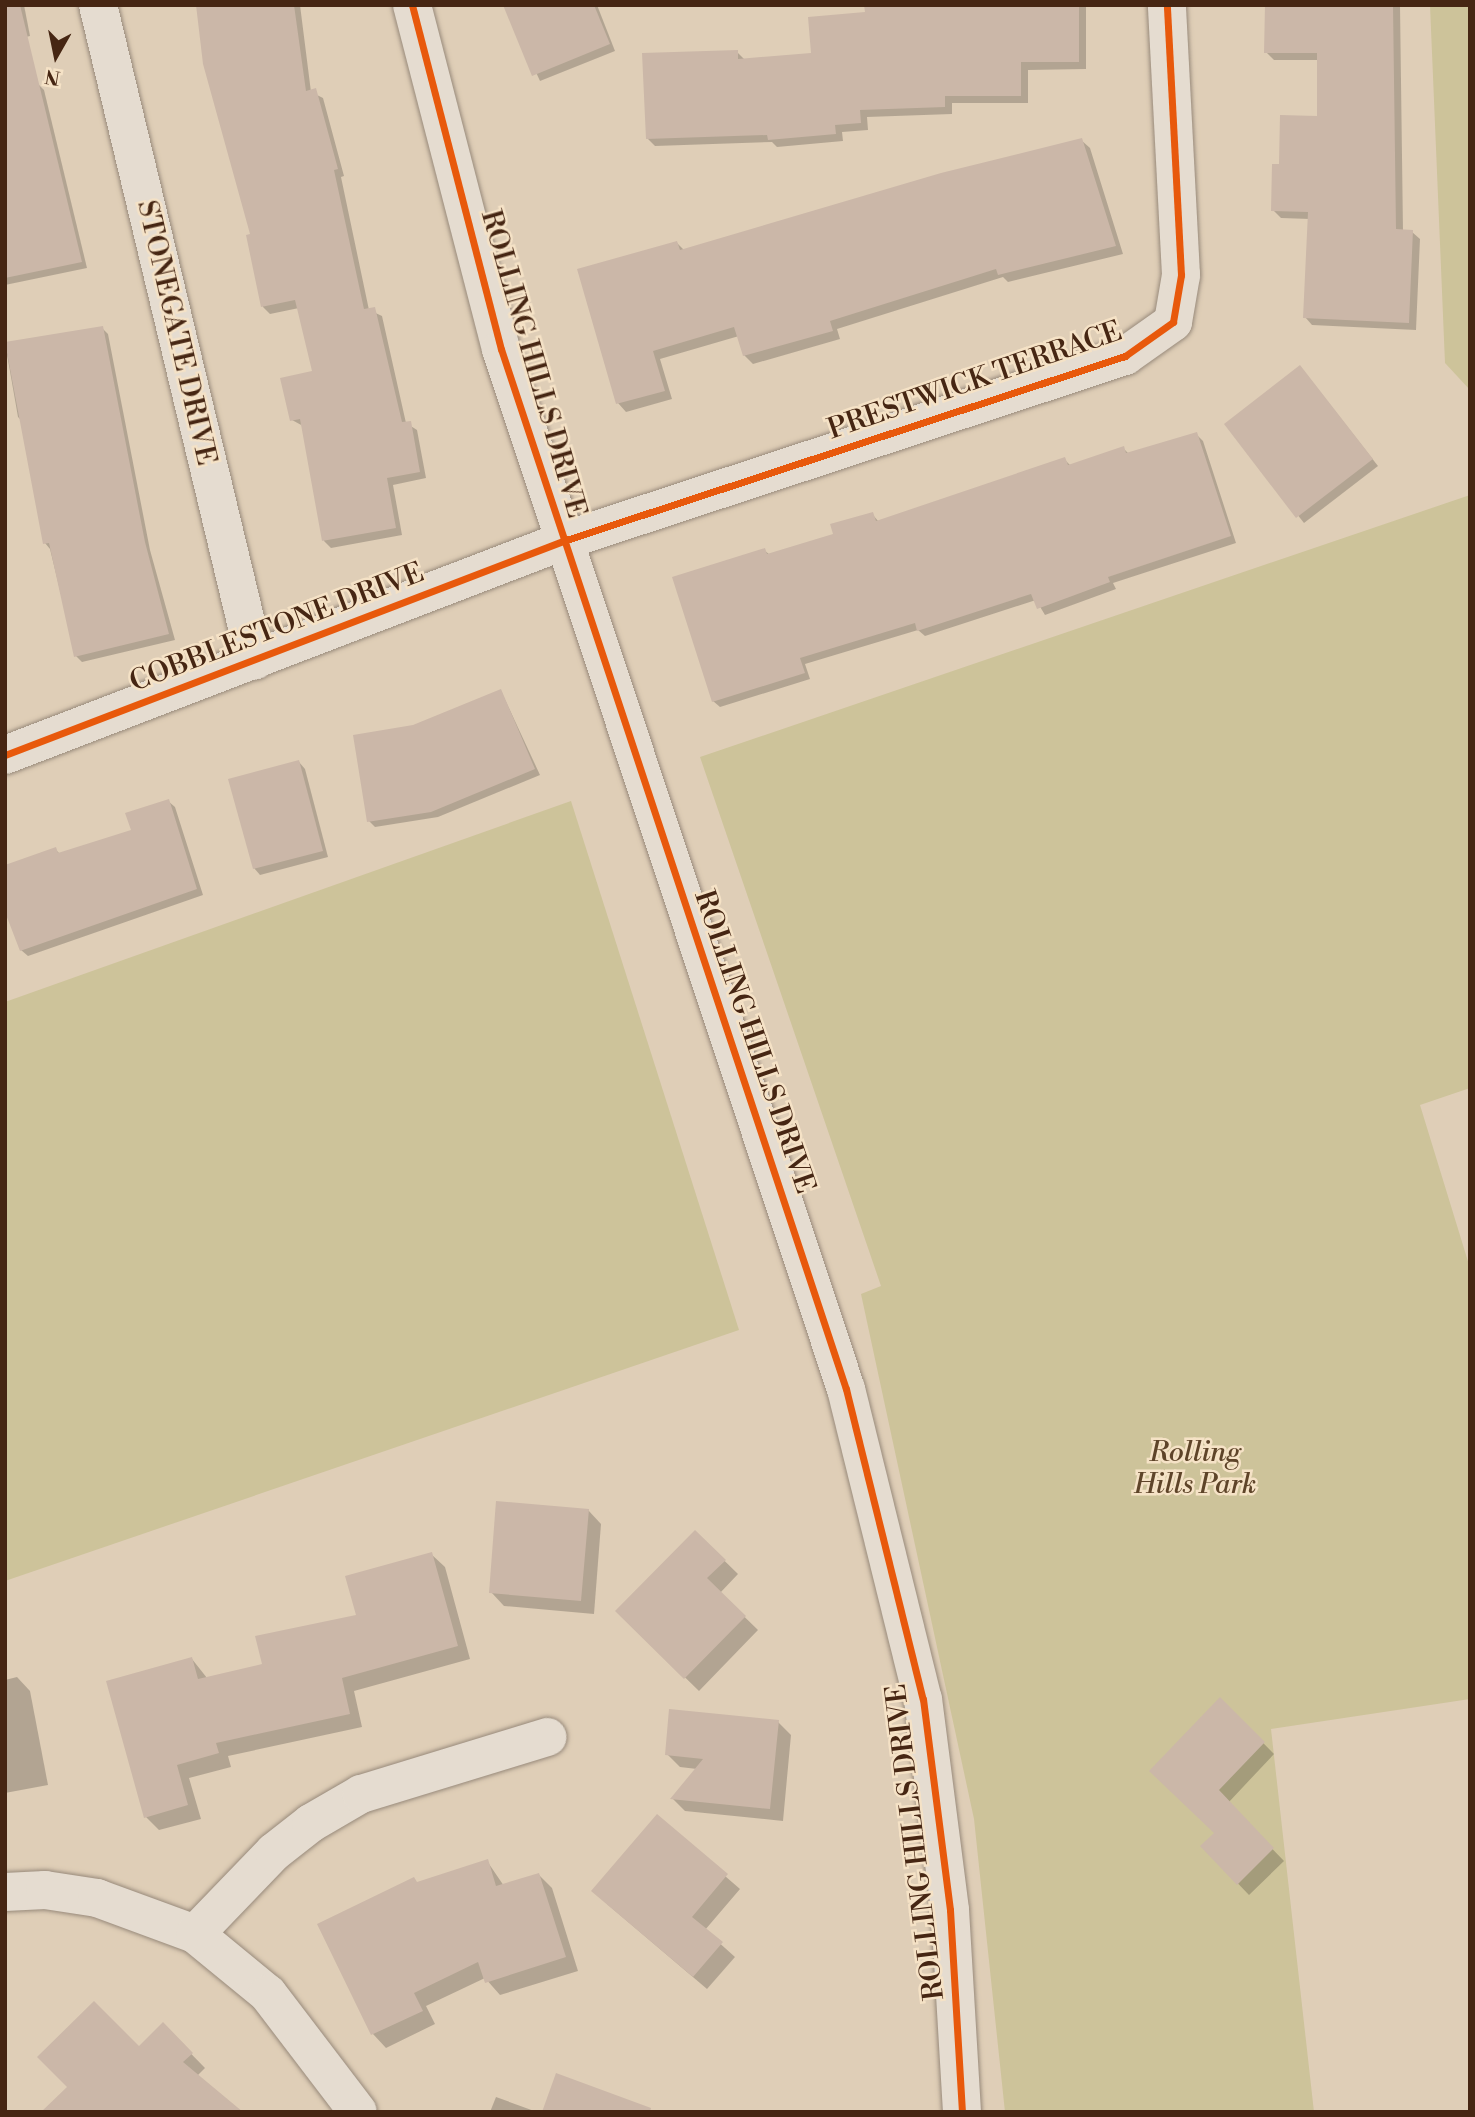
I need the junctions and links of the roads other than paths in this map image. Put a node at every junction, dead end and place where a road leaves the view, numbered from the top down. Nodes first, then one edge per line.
1 (99, 5) edge
2 (412, 5) edge
3 (1167, 5) edge
4 (563, 541) junction
5 (255, 660) junction
6 (5, 755) edge
7 (547, 1737) dead end
8 (5, 1892) edge
9 (195, 1934) junction
10 (358, 2112) edge
11 (962, 2112) edge

1 - 5 street, STONEGATE DRIVE
2 - 4 street, ROLLING HILLS DRIVE
3 - 4 street, PRESTWICK TERRACE
4 - 5 street, COBBLESTONE DRIVE
4 - 11 street, ROLLING HILLS DRIVE
5 - 6 street, COBBLESTONE DRIVE
7 - 9 street
8 - 9 street
9 - 10 street

